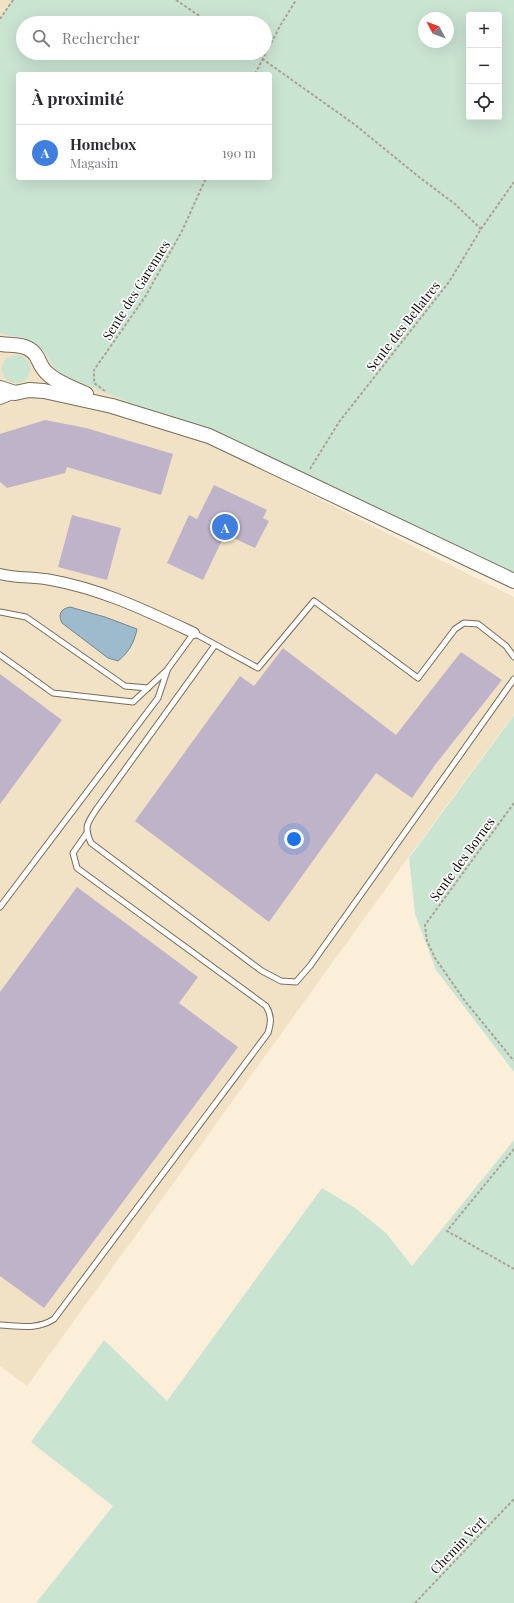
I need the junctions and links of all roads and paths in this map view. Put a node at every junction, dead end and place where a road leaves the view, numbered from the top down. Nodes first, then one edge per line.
1 (13, 0) edge
2 (176, 0) edge
3 (296, 0) edge
4 (200, 16) edge
5 (0, 19) edge
6 (272, 42) edge
7 (263, 60) edge
8 (264, 60) edge
9 (257, 72) edge
10 (205, 180) edge
11 (514, 182) edge
12 (481, 229) junction
13 (4, 346) edge
14 (39, 364) junction
15 (0, 388) edge
16 (21, 392) junction
17 (0, 399) edge
18 (112, 406) junction
19 (304, 480) junction
20 (0, 574) edge
21 (514, 581) edge
22 (0, 612) edge
23 (194, 634) junction
24 (215, 645) junction
25 (0, 654) edge
26 (514, 657) edge
27 (167, 670) junction
28 (514, 679) edge
29 (148, 688) junction
30 (514, 803) edge
31 (87, 833) junction
32 (0, 907) edge
33 (514, 1061) edge
34 (514, 1149) edge
35 (514, 1269) edge
36 (0, 1325) edge
37 (514, 1499) edge
38 (415, 1603) edge

1 - 5 path
2 - 4 path
3 - 6 path
7 - 9 path
8 - 12 path
10 - 18 path, Sente des Garennes
11 - 12 path, Sente des Bellatres
12 - 19 path, Sente des Bellatres
13 - 14 street
14 - 16 street
14 - 18 street
15 - 16 street
16 - 17 street
16 - 18 street
18 - 19 street
19 - 21 street
20 - 23 street
22 - 29 lane
23 - 24 lane
23 - 27 lane
24 - 26 lane
24 - 31 lane
25 - 29 lane
27 - 29 lane
27 - 32 lane
28 - 31 lane
30 - 33 path, Sente des Bornes
31 - 36 lane
34 - 35 path
37 - 38 path, Chemin Vert

